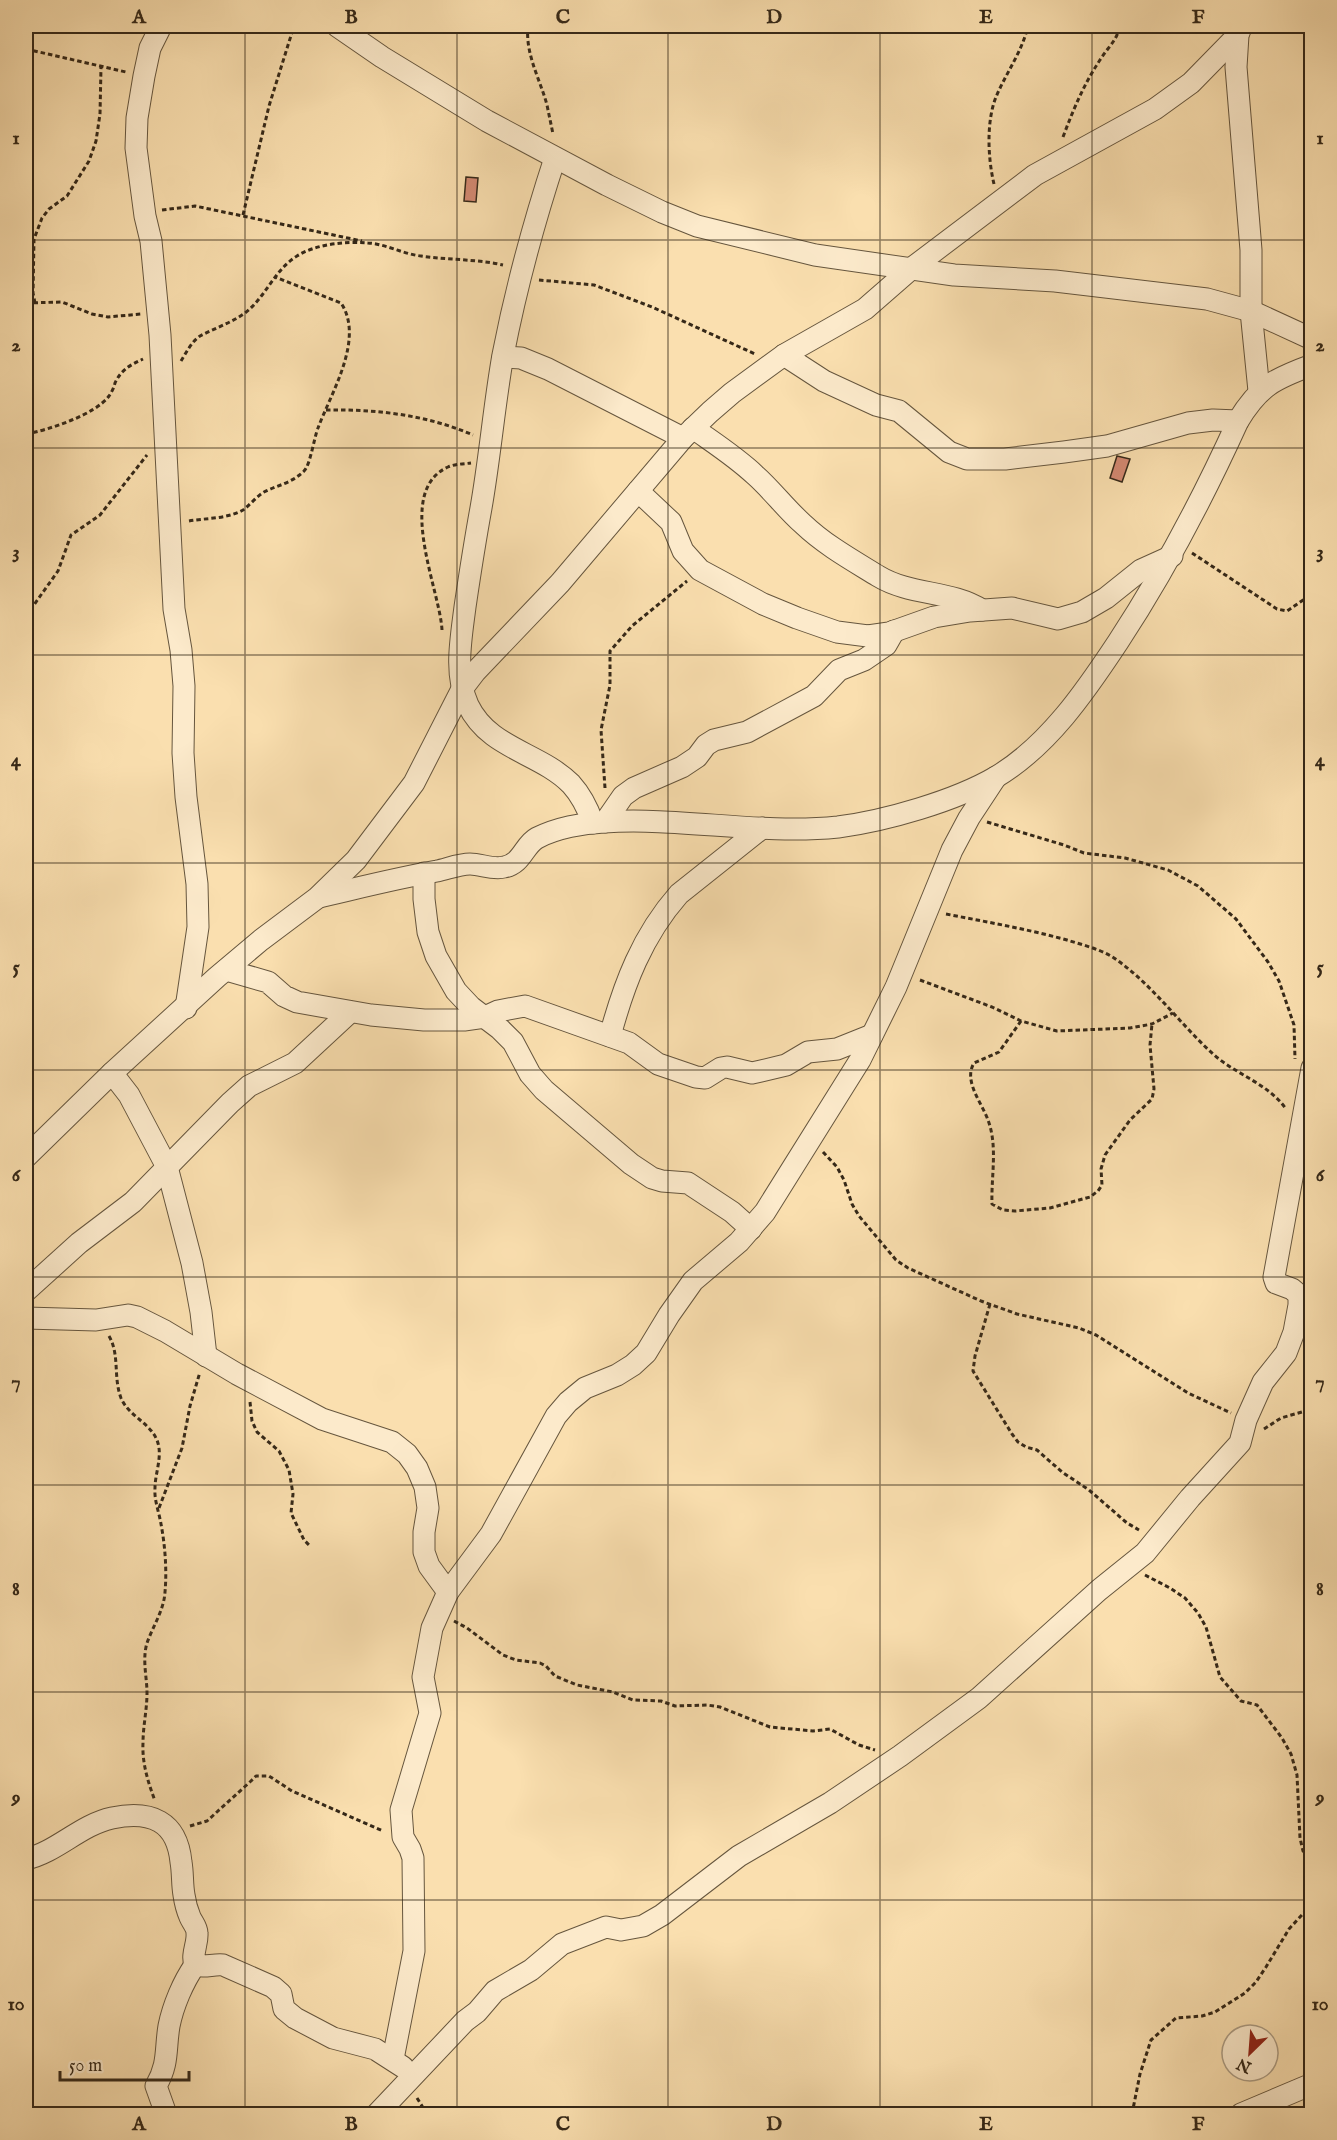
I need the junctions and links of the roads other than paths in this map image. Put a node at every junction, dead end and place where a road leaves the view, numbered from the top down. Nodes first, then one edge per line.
1 (161, 26) edge
2 (337, 26) edge
3 (1240, 30) edge
4 (359, 33) edge
5 (555, 158) junction
6 (912, 268) junction
7 (1251, 311) junction
8 (1311, 339) edge
9 (503, 357) junction
10 (778, 359) junction
11 (1311, 365) edge
12 (1259, 390) junction
13 (1238, 421) junction
14 (688, 433) junction
15 (638, 491) junction
16 (1175, 550) junction
17 (982, 610) junction
18 (894, 631) junction
19 (462, 689) junction
20 (996, 777) junction
21 (602, 820) junction
22 (762, 828) junction
23 (424, 873) junction
24 (317, 898) junction
25 (226, 970) junction
26 (186, 1008) junction
27 (350, 1012) junction
28 (486, 1017) junction
29 (872, 1035) junction
30 (609, 1036) junction
31 (1311, 1068) edge
32 (112, 1073) junction
33 (26, 1157) edge
34 (167, 1167) junction
35 (751, 1229) junction
36 (26, 1291) edge
37 (26, 1318) edge
38 (206, 1356) junction
39 (447, 1592) junction
40 (26, 1859) edge
41 (195, 1965) junction
42 (393, 2059) junction
43 (413, 2075) junction
44 (1311, 2084) edge
45 (166, 2115) edge
46 (377, 2115) edge
47 (1241, 2115) edge

1 - 26 street
2 - 4 street
3 - 6 street
3 - 7 street
4 - 5 street
5 - 6 street
5 - 9 street
6 - 7 street
6 - 10 street
7 - 8 street
7 - 12 street
9 - 14 street
9 - 19 street
10 - 13 street
10 - 14 street
11 - 12 street
12 - 13 street
13 - 16 street
14 - 15 street
14 - 17 street
15 - 18 street
15 - 19 street
16 - 17 street
16 - 20 street
17 - 18 street
18 - 21 street
19 - 21 street
19 - 24 street
20 - 22 street
20 - 29 street
21 - 22 street
21 - 23 street
22 - 30 street
23 - 24 street
23 - 28 street
24 - 25 street
25 - 26 street
25 - 27 street
26 - 32 street
27 - 28 street
27 - 34 street
28 - 30 street
28 - 35 street
29 - 30 street
29 - 35 street
31 - 43 street
32 - 33 street
32 - 34 street
34 - 36 street
34 - 38 street
35 - 39 street
37 - 38 street
38 - 39 street
39 - 42 street
40 - 41 street
41 - 42 street
41 - 45 street
42 - 43 street
43 - 46 street
44 - 47 street

